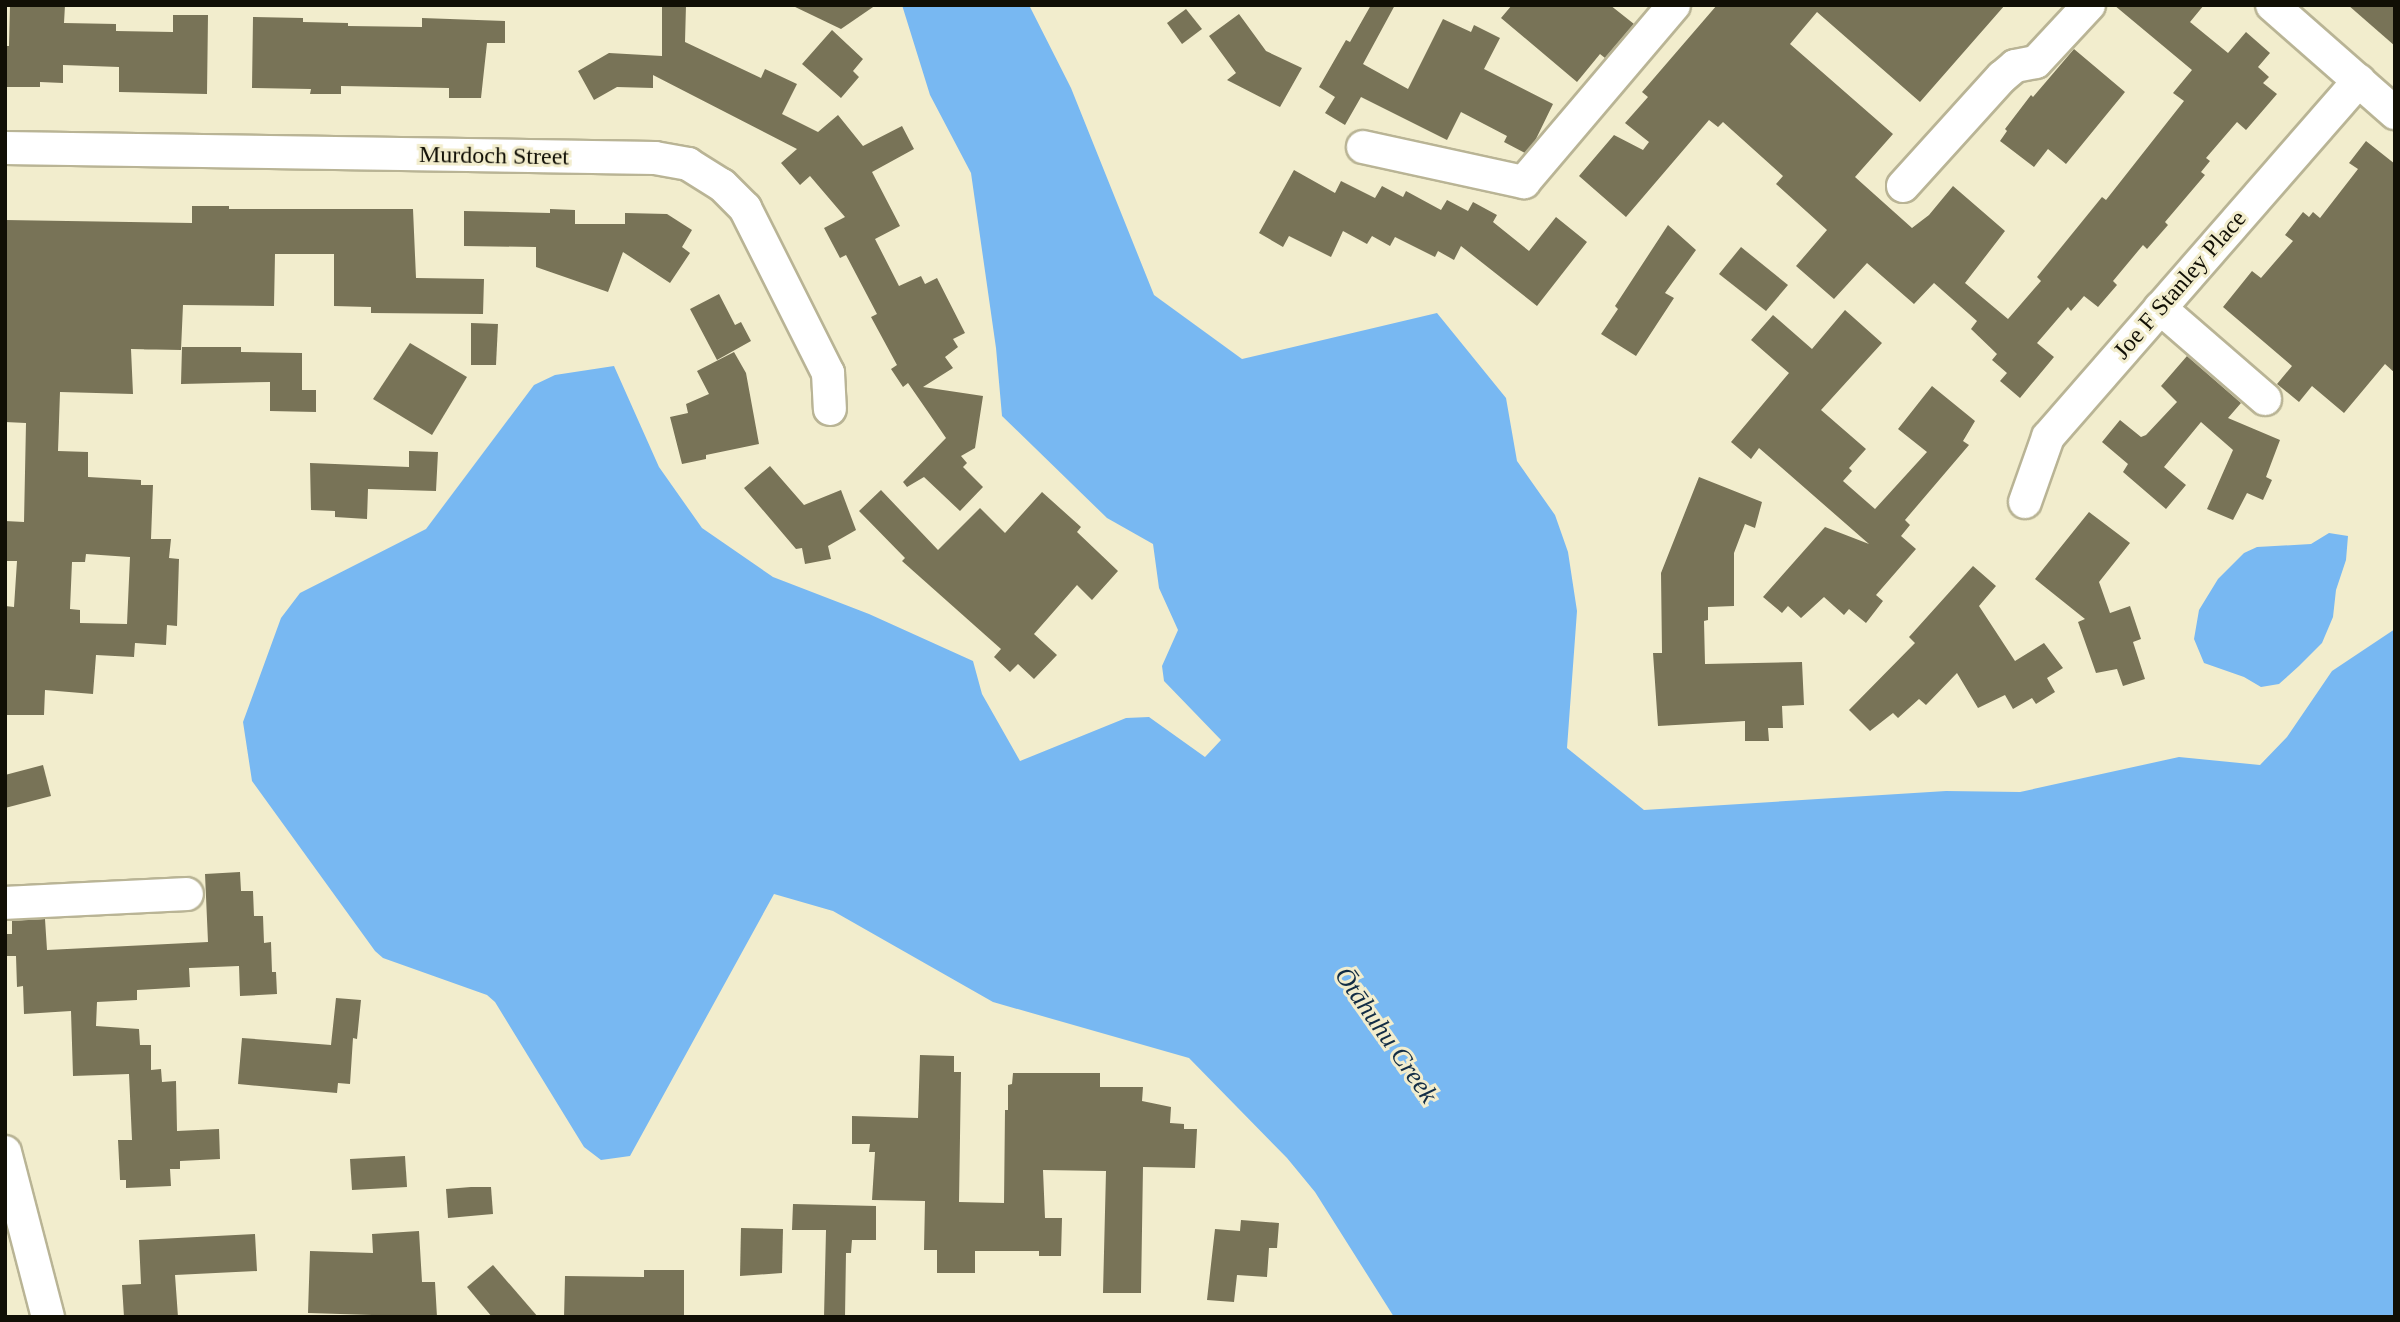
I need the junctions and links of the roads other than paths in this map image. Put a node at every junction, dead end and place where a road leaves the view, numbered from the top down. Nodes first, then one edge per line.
1 (1674, 5) edge
2 (2089, 5) edge
3 (2272, 5) edge
4 (2359, 81) junction
5 (2395, 113) edge
6 (1363, 147) dead end
7 (5, 148) edge
8 (1903, 186) dead end
9 (2160, 308) junction
10 (2265, 399) dead end
11 (830, 410) dead end
12 (2025, 502) dead end
13 (187, 894) dead end
14 (5, 903) edge
15 (5, 1152) edge
16 (48, 1317) edge

1 - 6 street
2 - 8 street
3 - 4 street
4 - 5 street
4 - 9 street, Joe F Stanley Place
7 - 11 street, Murdoch Street
9 - 10 street
9 - 12 street, Joe F Stanley Place
13 - 14 street
15 - 16 street

